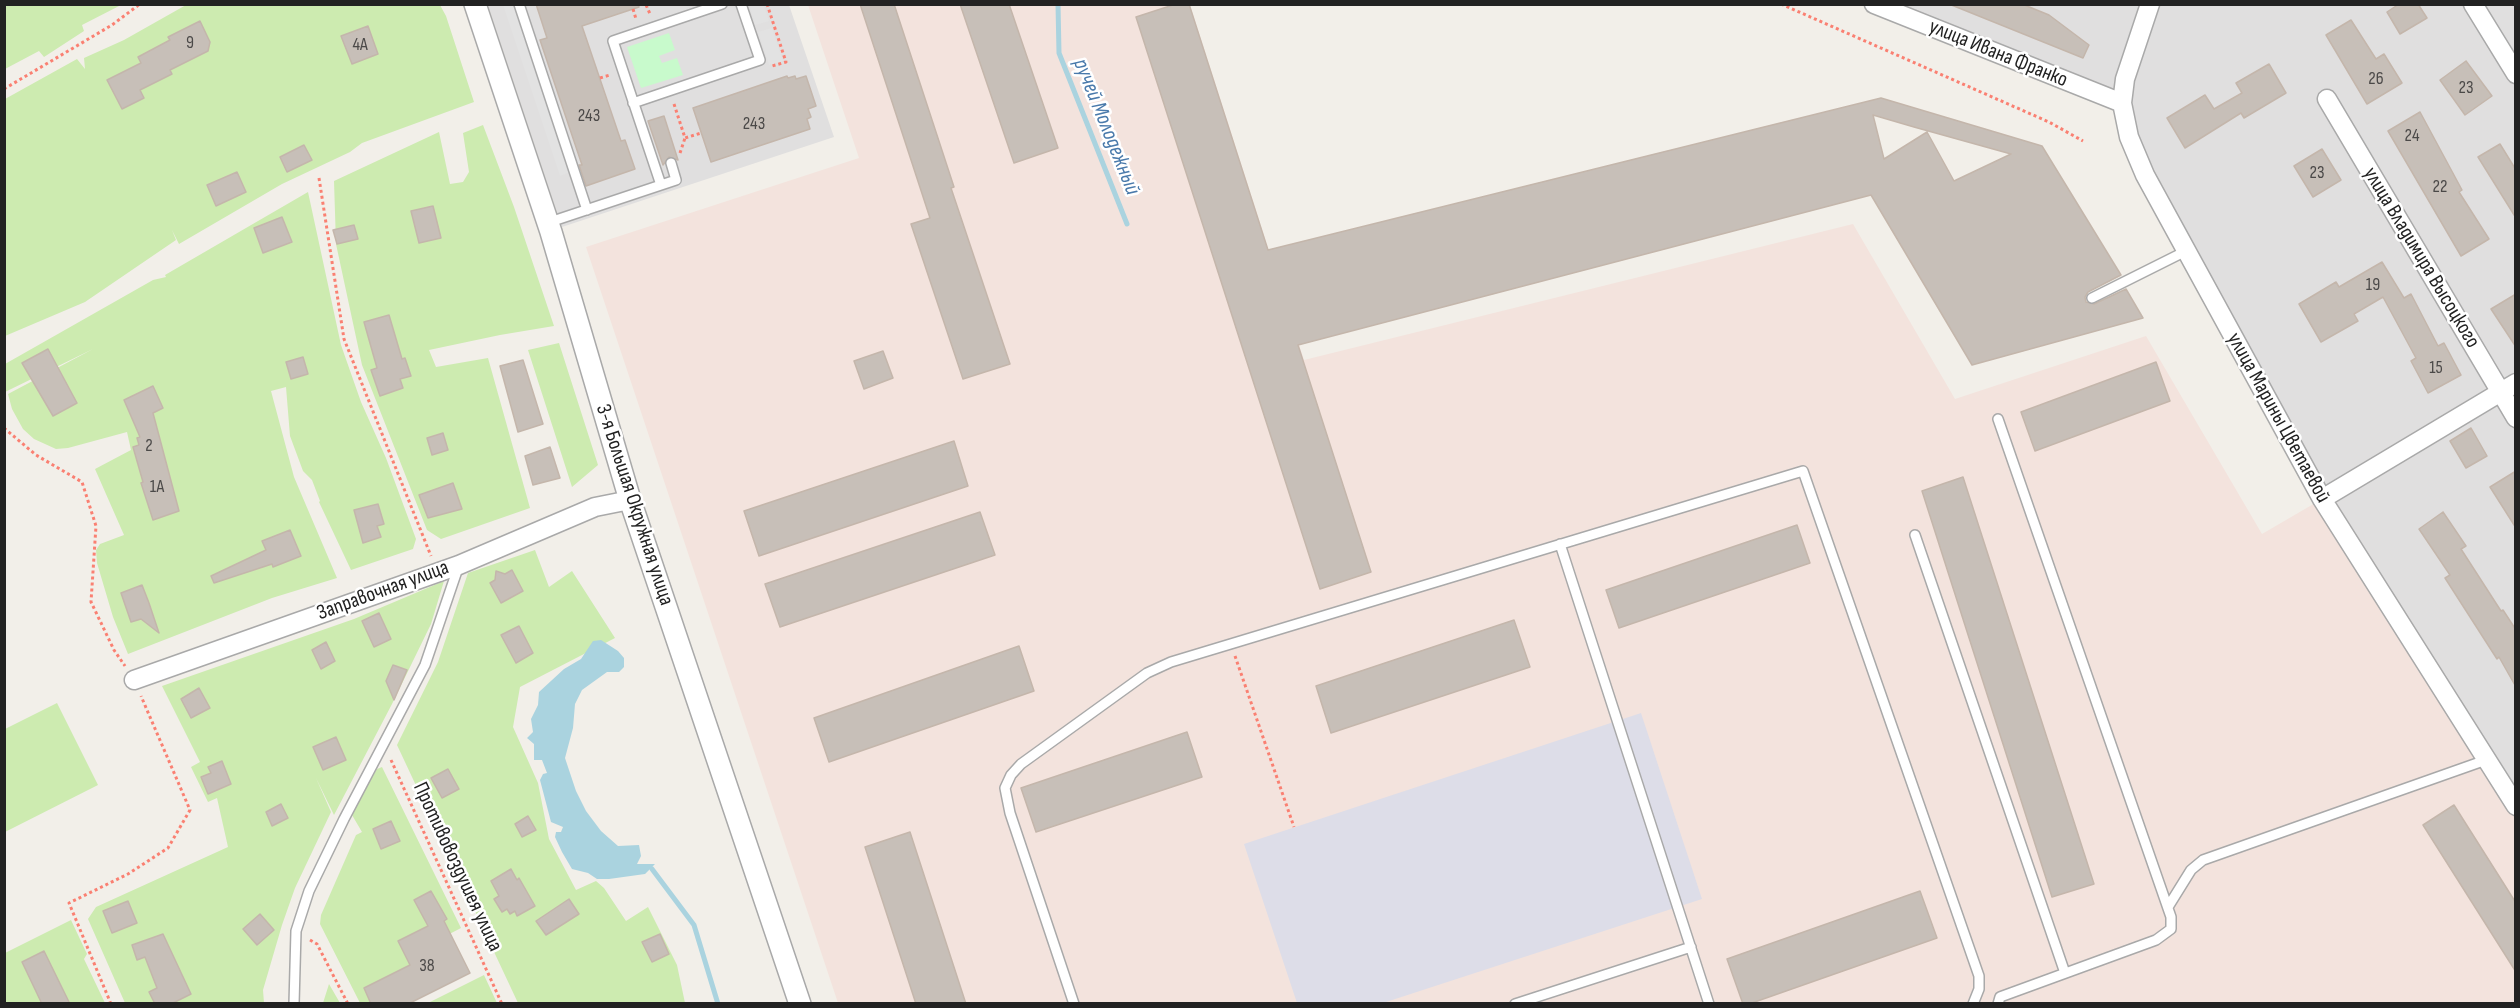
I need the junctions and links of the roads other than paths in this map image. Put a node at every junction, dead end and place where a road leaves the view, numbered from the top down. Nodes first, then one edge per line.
1 (475, 4) edge
2 (519, 4) edge
3 (722, 4) edge
4 (741, 4) edge
5 (1874, 4) edge
6 (2150, 4) edge
7 (2474, 4) edge
8 (2516, 74) edge
9 (2327, 99) dead end
10 (633, 103) junction
11 (2122, 104) junction
12 (670, 163) dead end
13 (661, 185) junction
14 (587, 210) junction
15 (548, 223) junction
16 (2186, 251) junction
17 (2091, 298) dead end
18 (2508, 387) edge
19 (2516, 418) edge
20 (1998, 419) dead end
21 (2322, 499) junction
22 (630, 500) junction
23 (1915, 536) dead end
24 (1560, 544) junction
25 (459, 565) junction
26 (134, 680) road end
27 (2486, 760) junction
28 (2516, 806) edge
29 (2168, 907) junction
30 (1691, 947) junction
31 (2065, 974) junction
32 (294, 1004) edge
33 (800, 1004) edge
34 (1074, 1004) edge
35 (1515, 1004) edge
36 (1709, 1004) edge
37 (1973, 1004) edge
38 (1998, 1004) edge

1 - 15 street, 3-я Большая Окружная улица
2 - 14 lane
3 - 10 lane
4 - 10 lane
5 - 11 street, улица Ивана Франко
6 - 11 street, улица Марины Цветаевой
7 - 8 street
9 - 18 street, улица Владимира Высоцкого
10 - 13 lane
11 - 16 street, улица Марины Цветаевой
12 - 13 lane
13 - 14 lane
14 - 15 lane
15 - 22 street, 3-я Большая Окружная улица
16 - 17 lane
16 - 21 street, улица Марины Цветаевой
18 - 19 street, улица Владимира Высоцкого
18 - 21 street
20 - 29 lane
21 - 27 street, улица Марины Цветаевой
22 - 25 street, Заправочная улица
22 - 33 street, 3-я Большая Окружная улица
23 - 31 lane
24 - 30 lane
24 - 34 lane
24 - 37 lane
25 - 26 street, Заправочная улица
25 - 32 lane
27 - 28 street, улица Марины Цветаевой
27 - 29 lane
29 - 31 lane
30 - 35 lane
30 - 36 lane
31 - 38 lane

